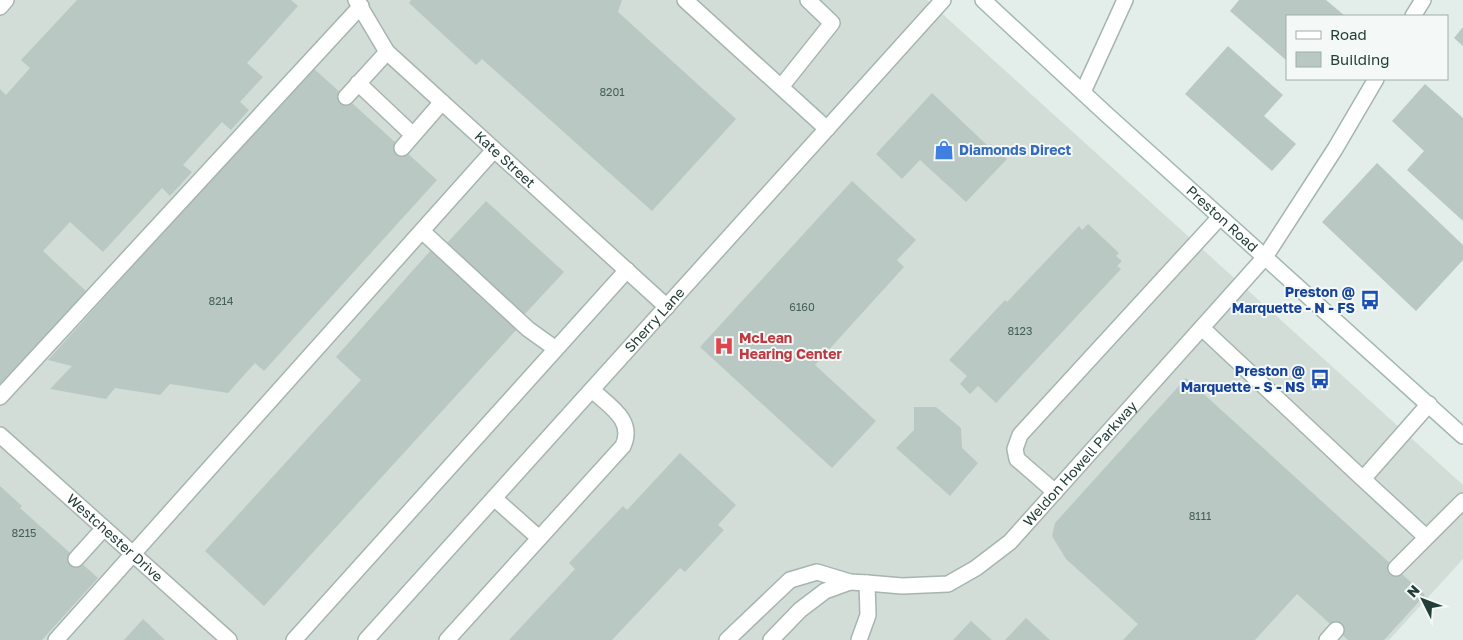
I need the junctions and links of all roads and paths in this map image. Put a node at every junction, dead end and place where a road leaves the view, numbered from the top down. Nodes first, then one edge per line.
1 (6, 0) edge
2 (685, 0) edge
3 (808, 0) edge
4 (943, 0) edge
5 (983, 0) edge
6 (1125, 0) edge
7 (1423, 0) edge
8 (358, 3) edge
9 (0, 7) edge
10 (1414, 15) edge
11 (387, 52) junction
12 (1375, 80) edge
13 (358, 83) junction
14 (781, 87) junction
15 (1083, 92) junction
16 (346, 97) dead end
17 (442, 102) junction
18 (827, 129) junction
19 (413, 135) junction
20 (402, 148) dead end
21 (494, 150) junction
22 (1220, 217) junction
23 (422, 231) junction
24 (1265, 258) junction
25 (627, 270) junction
26 (667, 306) junction
27 (1202, 328) junction
28 (556, 349) junction
29 (592, 390) junction
30 (0, 397) edge
31 (1429, 404) junction
32 (0, 435) edge
33 (1463, 436) edge
34 (1362, 478) junction
35 (1055, 492) junction
36 (494, 498) junction
37 (1463, 501) edge
38 (104, 528) junction
39 (1426, 537) junction
40 (539, 538) junction
41 (133, 554) junction
42 (76, 559) dead end
43 (1396, 568) dead end
44 (850, 582) junction
45 (867, 583) junction
46 (56, 640) edge
47 (229, 640) edge
48 (294, 640) edge
49 (366, 640) edge
50 (447, 640) edge
51 (727, 640) edge
52 (771, 640) edge
53 (859, 640) edge

1 - 9 street
2 - 14 street
3 - 14 street
4 - 18 street, Sherry Lane
5 - 15 street, Preston Road
6 - 15 street
7 - 10 street
8 - 11 street, Kate Street
8 - 30 street
11 - 13 street
11 - 17 street, Kate Street
12 - 24 street, Weldon Howell Parkway
13 - 16 street
13 - 19 street
14 - 18 street
15 - 22 street, Preston Road
17 - 19 street
17 - 21 street, Kate Street
18 - 26 street, Sherry Lane
19 - 20 street
21 - 23 street
21 - 25 street, Kate Street
22 - 24 street, Preston Road
22 - 35 street
23 - 28 street
23 - 41 street
24 - 27 street, Weldon Howell Parkway
24 - 31 street, Preston Road
25 - 26 street, Kate Street
25 - 28 street
26 - 29 street, Sherry Lane
27 - 34 street
27 - 35 street, Weldon Howell Parkway
28 - 48 street
29 - 36 street, Sherry Lane
29 - 40 street
31 - 33 street, Preston Road
31 - 34 street
32 - 38 street, Westchester Drive
34 - 39 street
35 - 45 street, Weldon Howell Parkway
36 - 40 street
36 - 49 street, Sherry Lane
37 - 39 street
38 - 41 street, Westchester Drive
38 - 42 street
39 - 43 street
40 - 50 street
41 - 46 street
41 - 47 street, Westchester Drive
44 - 45 street, Weldon Howell Parkway
44 - 51 street, Weldon Howell Parkway
44 - 52 street, Weldon Howell Parkway
45 - 53 street

